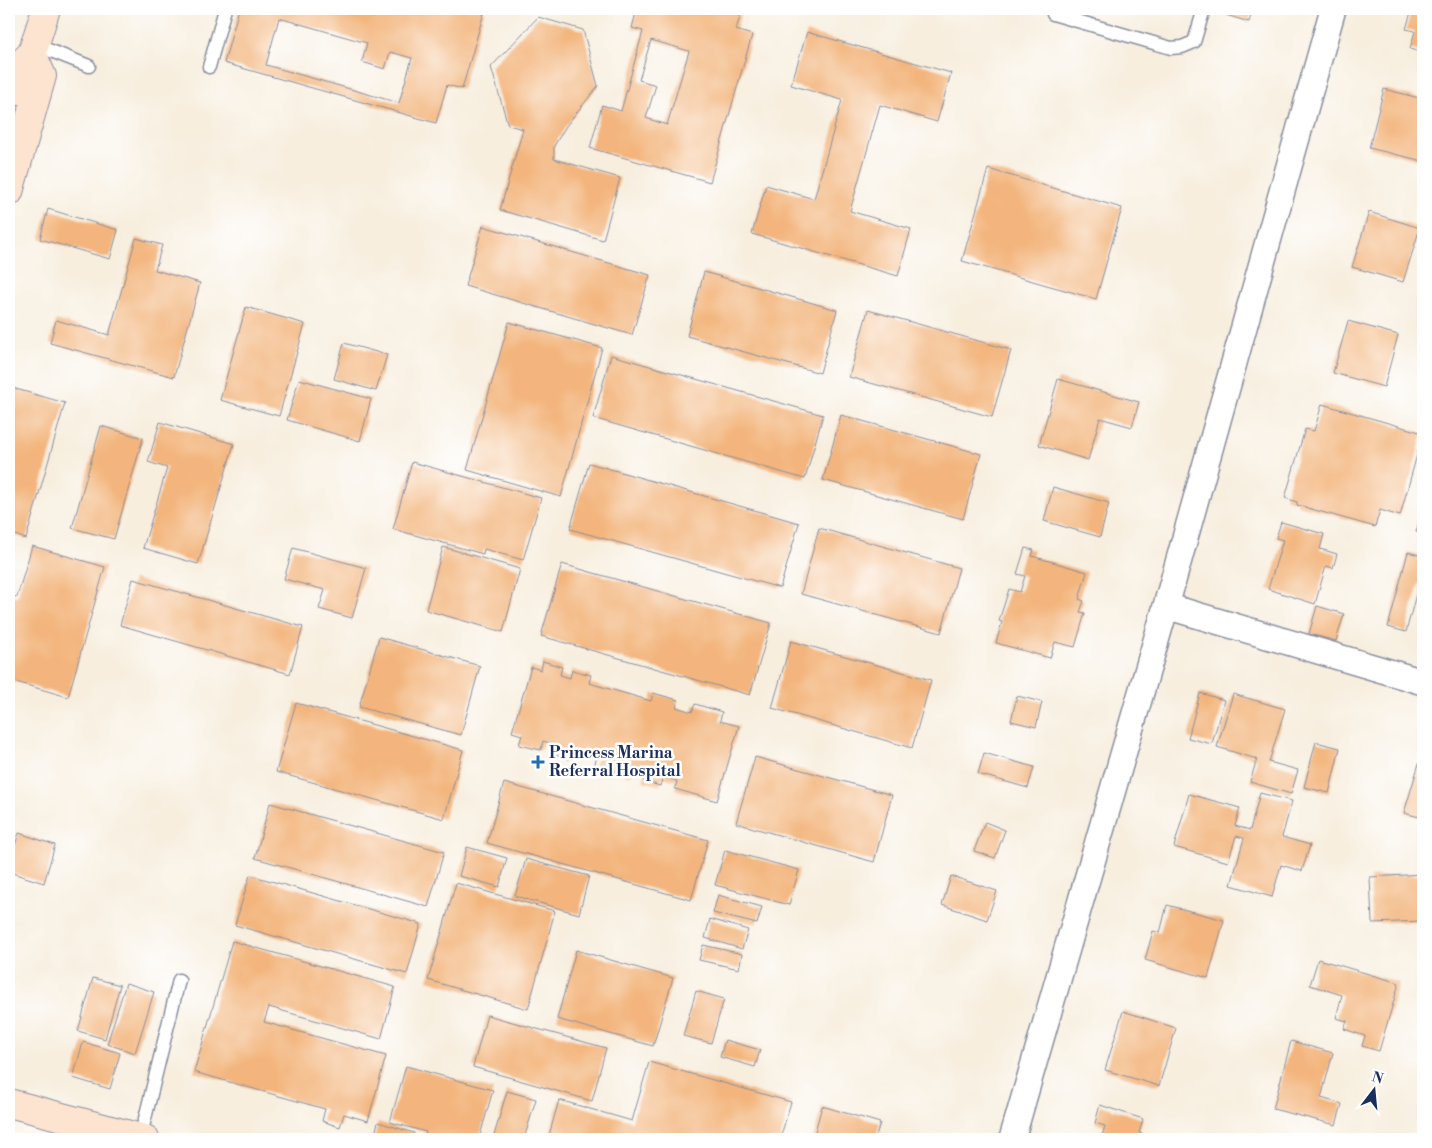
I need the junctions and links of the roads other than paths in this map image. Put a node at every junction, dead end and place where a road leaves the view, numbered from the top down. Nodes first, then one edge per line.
1 (46, 9) edge
2 (225, 9) edge
3 (1204, 9) edge
4 (1333, 9) edge
5 (1053, 14) dead end
6 (34, 49) junction
7 (89, 66) dead end
8 (209, 67) dead end
9 (9, 94) edge
10 (9, 192) edge
11 (1166, 606) junction
12 (1423, 682) edge
13 (180, 980) dead end
14 (9, 1103) edge
15 (142, 1139) edge
16 (1012, 1139) edge

1 - 6 street
2 - 8 lane
3 - 5 lane
4 - 11 street
6 - 7 lane
6 - 9 street
6 - 10 street
11 - 12 street
11 - 16 street
13 - 15 lane
14 - 15 street

